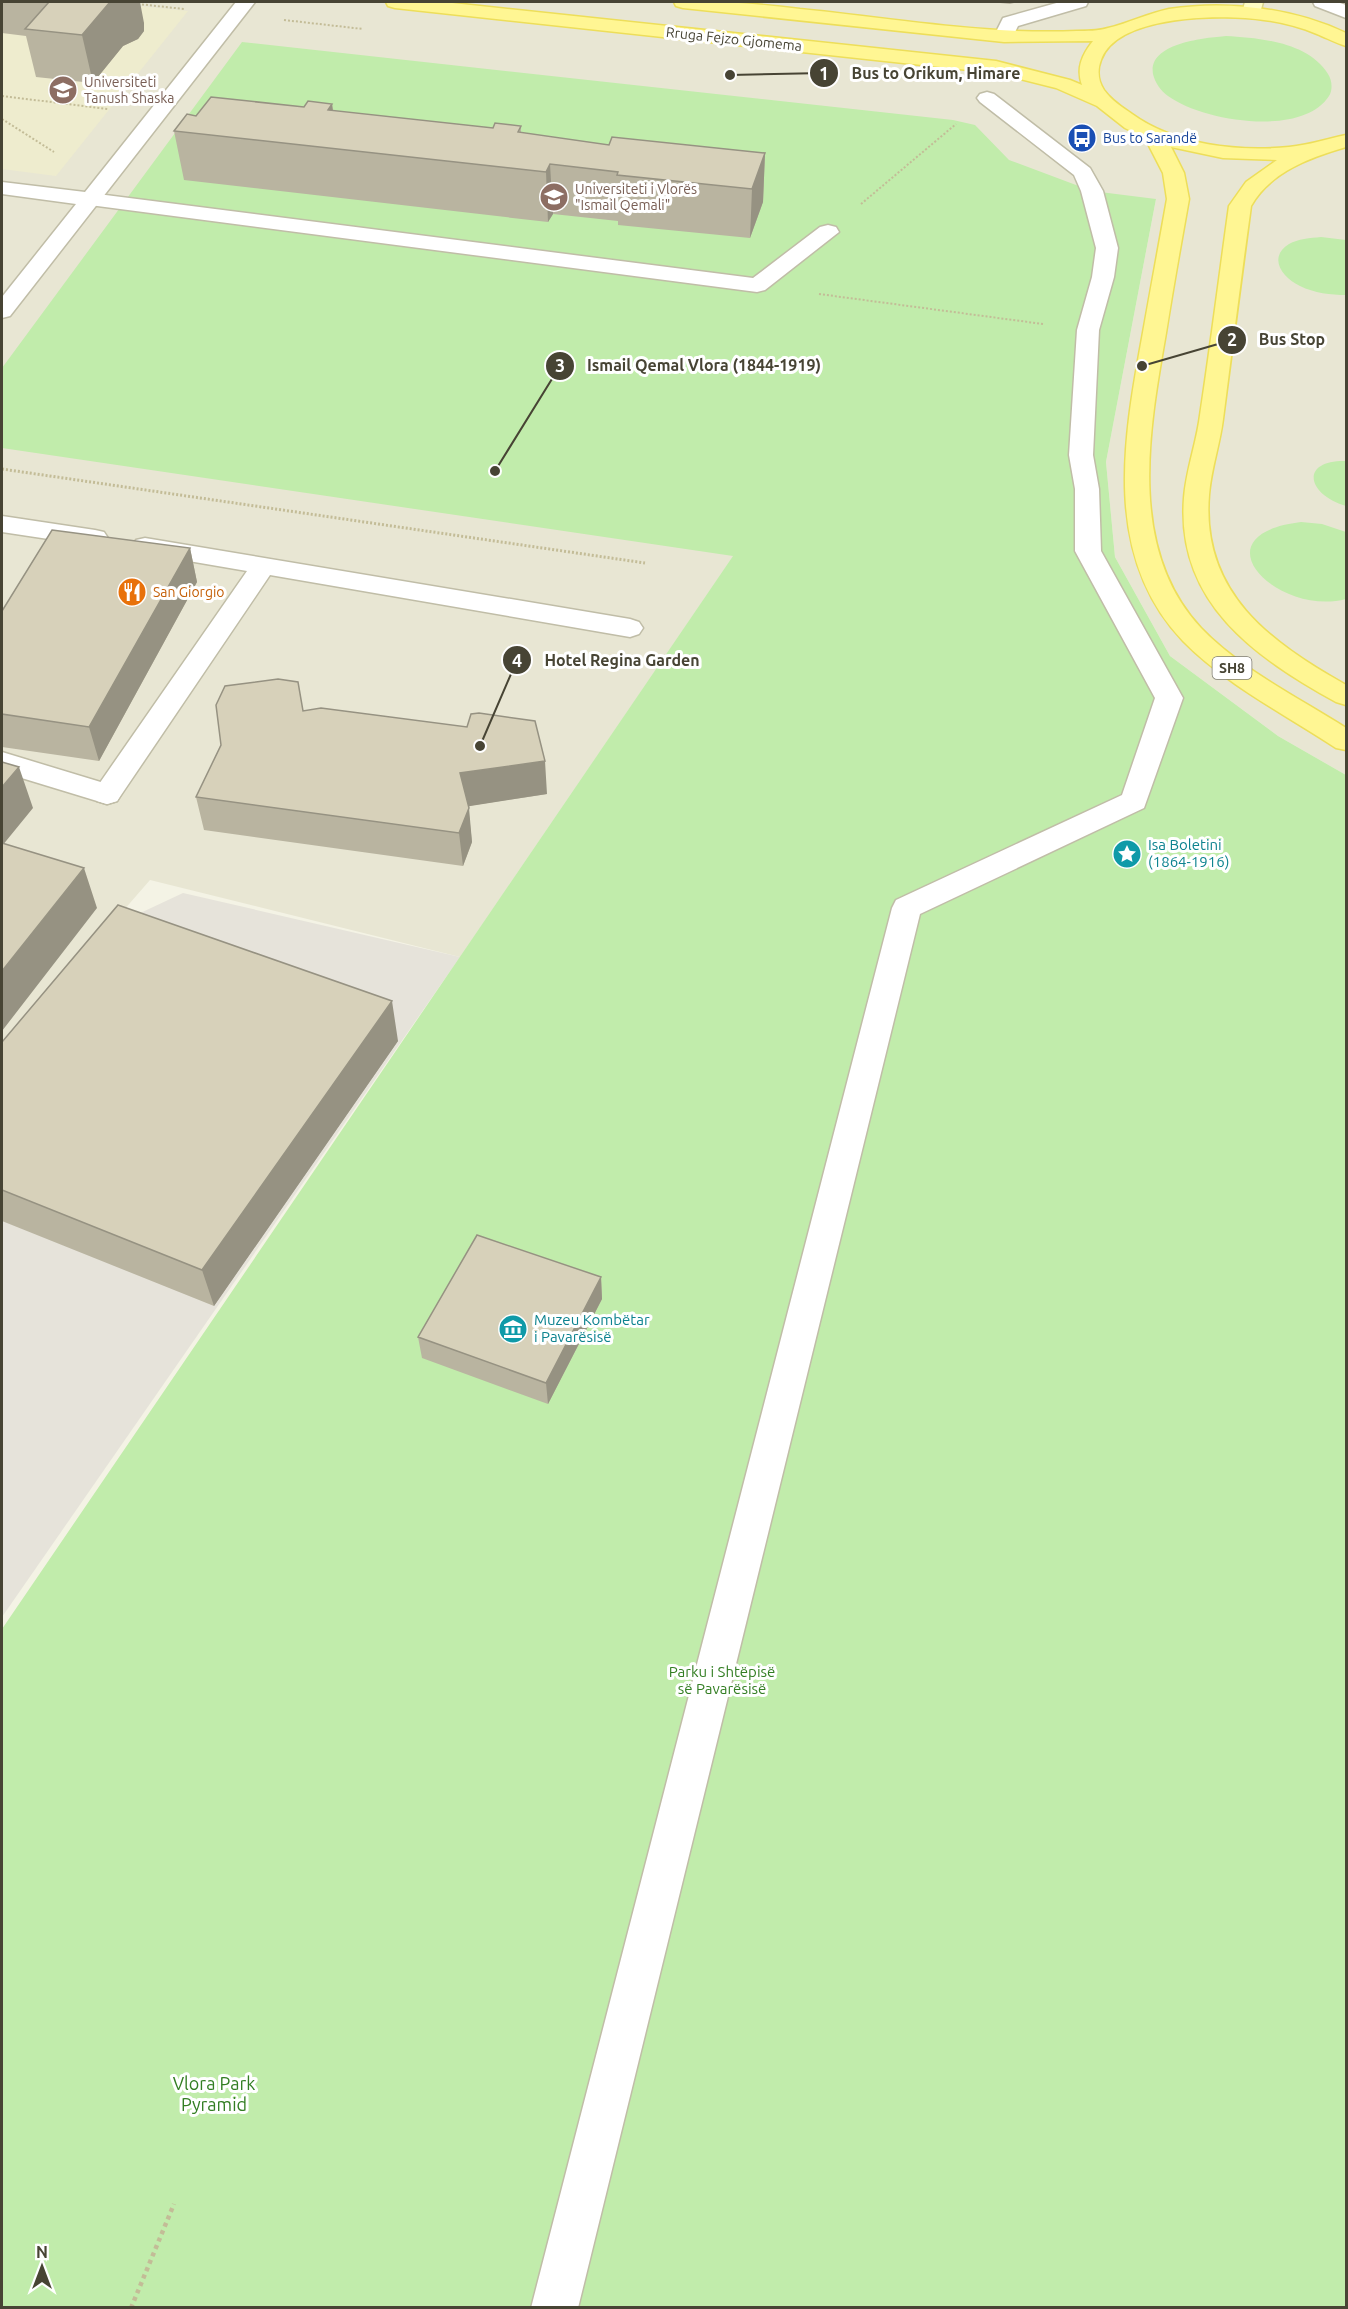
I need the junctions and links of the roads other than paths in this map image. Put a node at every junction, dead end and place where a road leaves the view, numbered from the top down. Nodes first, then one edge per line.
1 (246, 2) edge
2 (395, 2) edge
3 (683, 2) edge
4 (1078, 2) edge
5 (1322, 2) edge
6 (1253, 7) edge
7 (1347, 12) edge
8 (1112, 34) junction
9 (1004, 36) junction
10 (1347, 40) edge
11 (987, 98) road end
12 (1103, 102) junction
13 (1153, 134) junction
14 (1347, 141) edge
15 (1315, 150) junction
16 (2, 188) edge
17 (90, 199) junction
18 (828, 232) road end
19 (2, 311) edge
20 (2, 524) edge
21 (264, 565) junction
22 (630, 628) dead end
23 (1347, 696) edge
24 (1347, 741) edge
25 (2, 762) edge
26 (554, 2307) edge

1 - 17 street
2 - 12 main road, Rruga Fejzo Gjomema
3 - 9 main road
4 - 9 street
5 - 7 street
6 - 8 main road
6 - 10 main road
8 - 9 main road
8 - 12 main road
11 - 26 street
12 - 13 main road
13 - 15 main road
13 - 24 main road, SH8
14 - 15 main road
15 - 23 main road
16 - 17 street
17 - 18 street
17 - 19 street
20 - 21 street
21 - 22 street
21 - 25 street

